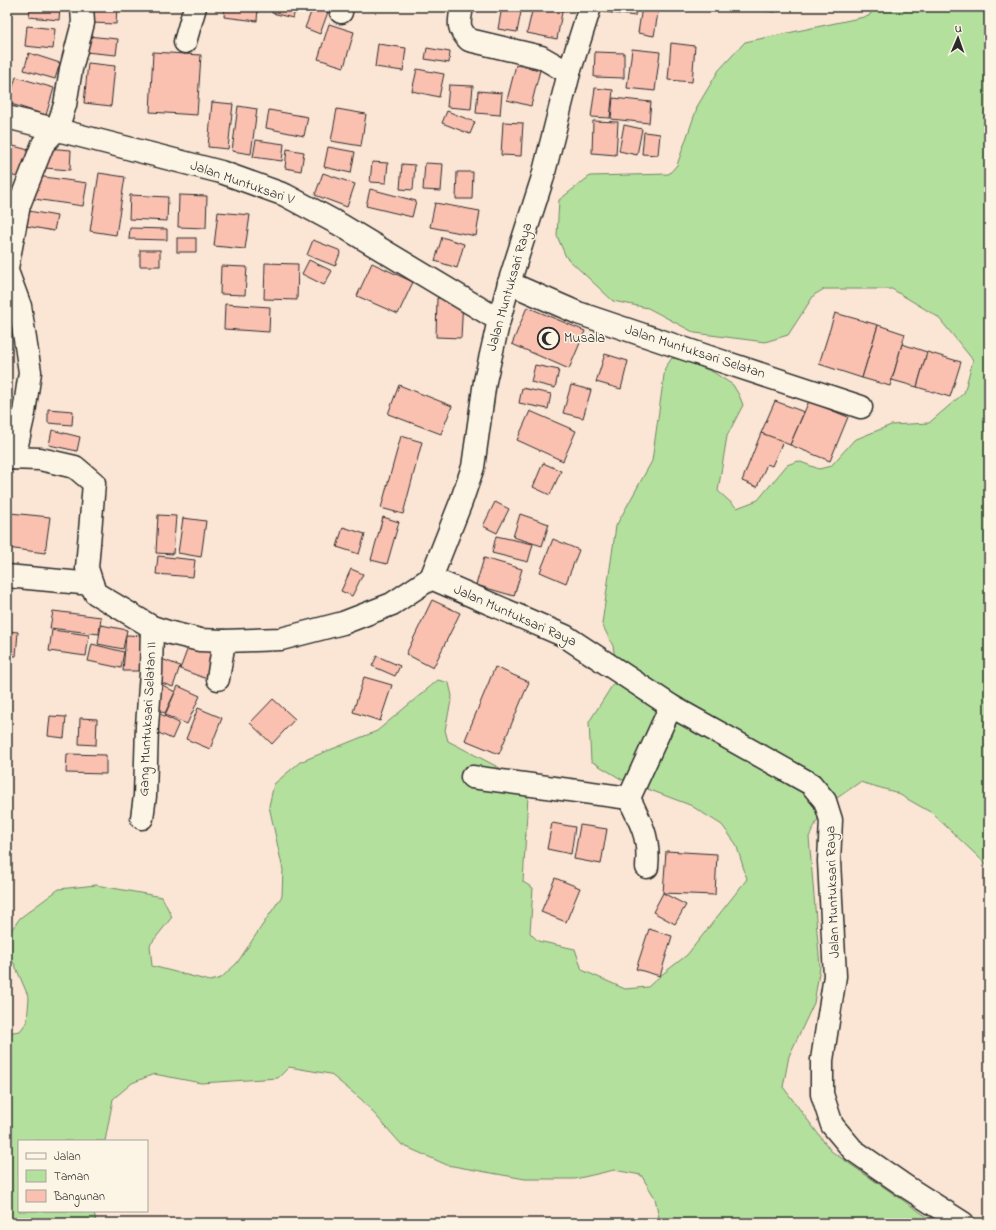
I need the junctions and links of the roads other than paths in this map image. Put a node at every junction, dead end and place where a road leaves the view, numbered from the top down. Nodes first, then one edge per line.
1 (82, 7) edge
2 (194, 7) edge
3 (462, 7) edge
4 (590, 7) edge
5 (185, 42) dead end
6 (569, 73) junction
7 (7, 117) edge
8 (57, 129) junction
9 (7, 268) edge
10 (7, 271) edge
11 (509, 283) junction
12 (499, 320) junction
13 (861, 406) dead end
14 (10, 458) edge
15 (7, 576) edge
16 (430, 578) junction
17 (92, 584) junction
18 (152, 627) junction
19 (224, 641) junction
20 (218, 679) dead end
21 (671, 706) junction
22 (472, 777) dead end
23 (629, 798) junction
24 (142, 818) dead end
25 (647, 867) dead end
26 (963, 1223) edge

1 - 8 street
2 - 5 street
3 - 6 street
4 - 6 street, Jalan Muntuksari Raya
6 - 11 street, Jalan Muntuksari Raya
7 - 8 street, Jalan Muntuksari V
8 - 9 street
8 - 12 street, Jalan Muntuksari V
10 - 14 street
11 - 12 street, Jalan Muntuksari Raya
11 - 13 street, Jalan Muntuksari Selatan
12 - 16 street, Jalan Muntuksari Raya
14 - 17 street, Gang Muntuksari Selatan II
15 - 17 street
16 - 19 street
16 - 21 street, Jalan Muntuksari Raya
17 - 18 street, Gang Muntuksari Selatan II
18 - 19 street
18 - 24 street, Gang Muntuksari Selatan II
19 - 20 street
21 - 23 street
21 - 26 street, Jalan Muntuksari Raya
22 - 23 street
23 - 25 street

